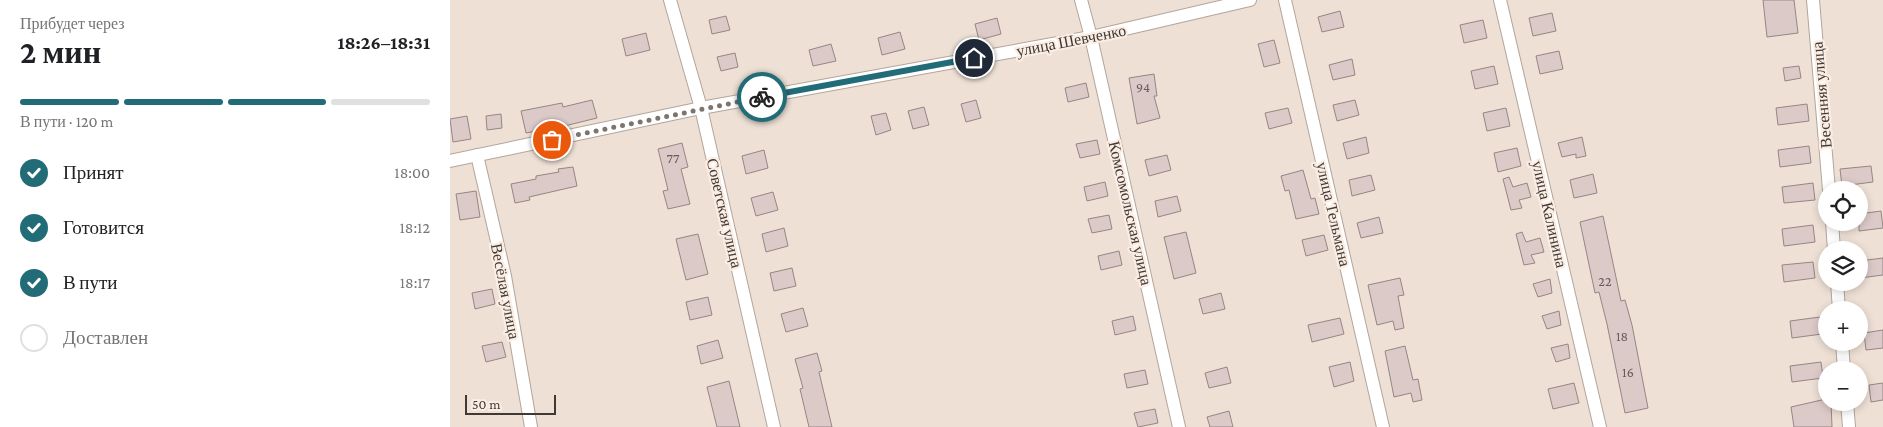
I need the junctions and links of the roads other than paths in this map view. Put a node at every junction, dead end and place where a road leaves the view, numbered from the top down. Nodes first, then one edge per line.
1 (670, 0) edge
2 (1081, 0) edge
3 (1250, 0) edge
4 (1285, 0) edge
5 (1500, 0) edge
6 (1813, 0) edge
7 (1091, 37) junction
8 (701, 108) junction
9 (477, 155) junction
10 (450, 161) edge
11 (1828, 181) edge
12 (1848, 411) edge
13 (531, 427) edge
14 (774, 427) edge
15 (1179, 427) edge
16 (1383, 427) edge
17 (1600, 427) edge
18 (1849, 427) edge

1 - 8 street, Советская улица
2 - 7 street, Комсомольская улица
3 - 7 street, улица Шевченко
4 - 16 street, улица Тельмана
5 - 17 street, улица Калинина
6 - 11 street, Весенняя улица
7 - 8 street, улица Шевченко
7 - 15 street, Комсомольская улица
8 - 9 street, улица Шевченко
8 - 14 street, Советская улица
9 - 10 street, улица Шевченко
9 - 13 street, Весёлая улица
12 - 18 street

